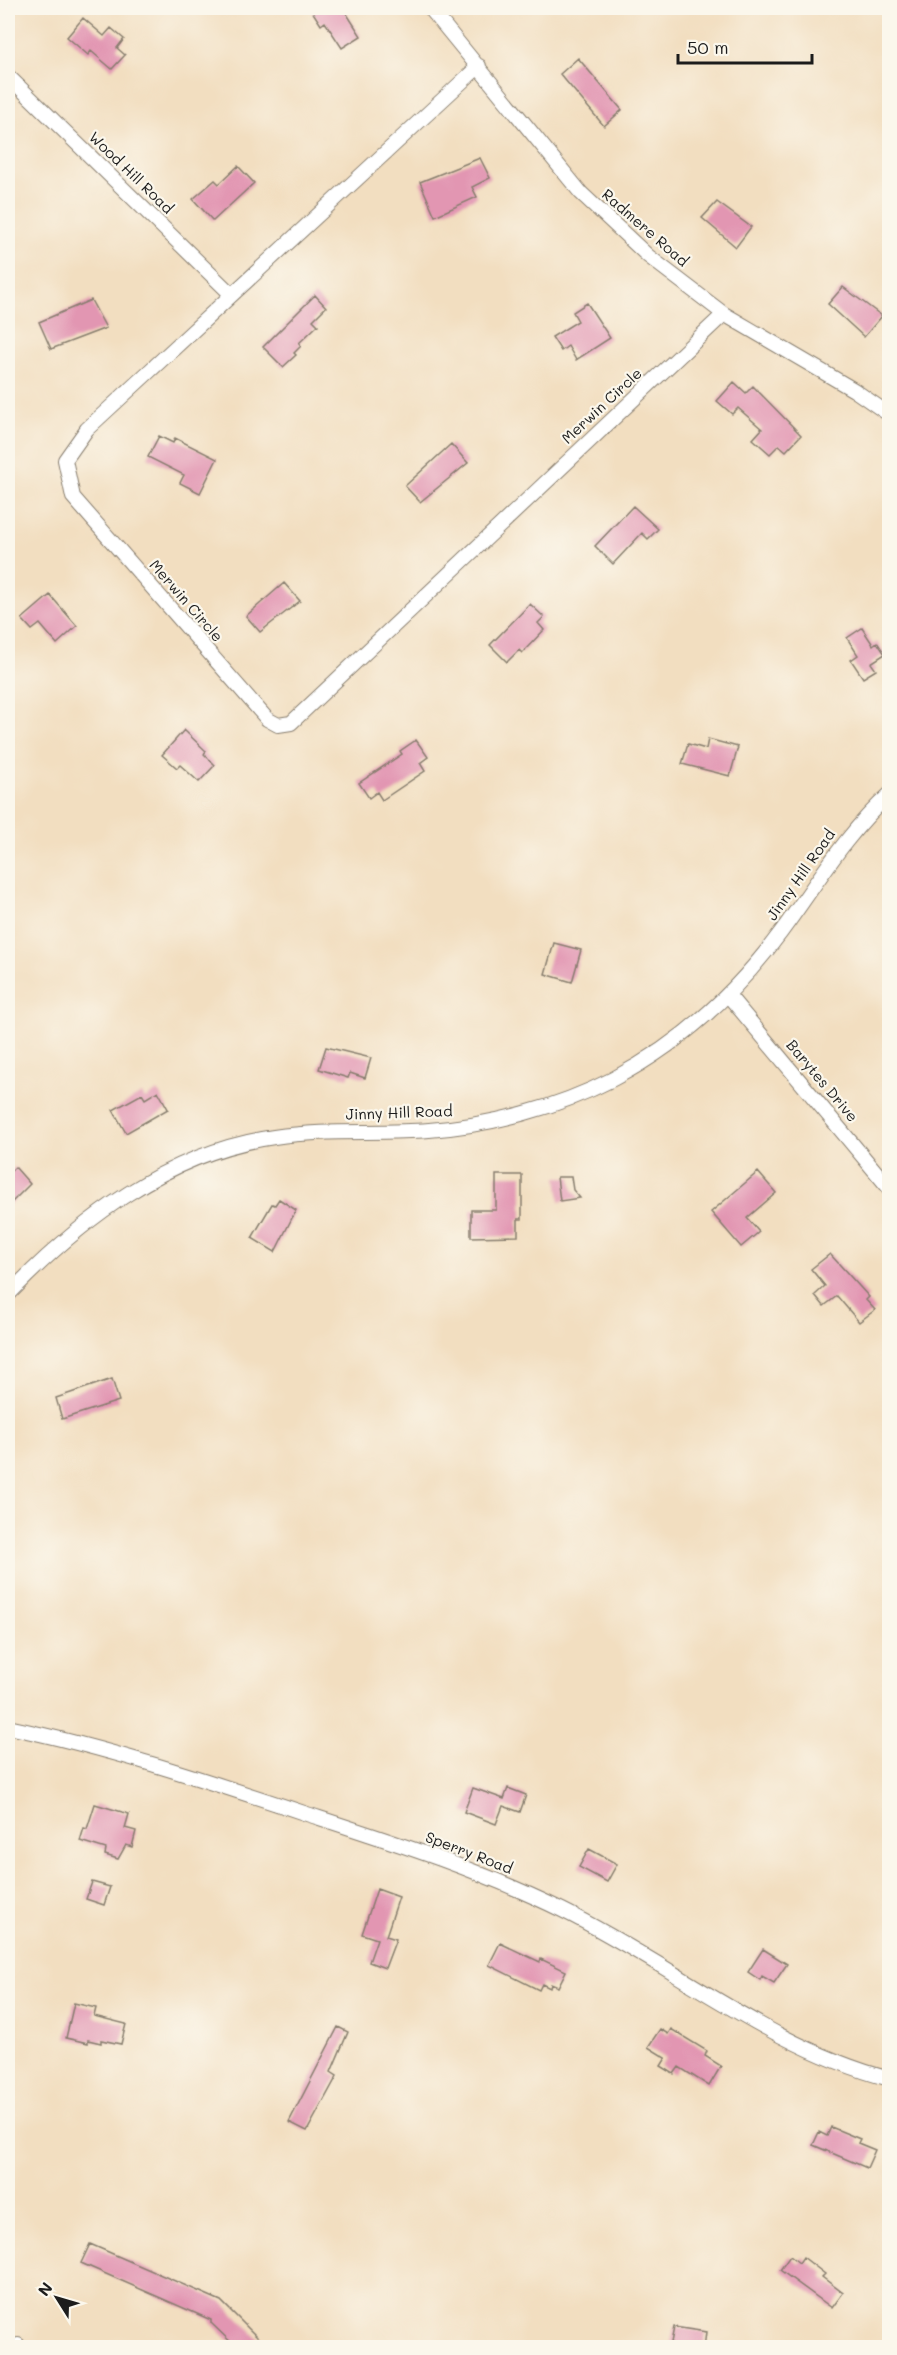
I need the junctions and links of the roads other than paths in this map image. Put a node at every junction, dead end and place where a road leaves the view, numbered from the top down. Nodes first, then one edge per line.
1 (430, 8) edge
2 (479, 66) junction
3 (8, 76) edge
4 (230, 293) junction
5 (723, 314) junction
6 (890, 416) edge
7 (890, 794) edge
8 (728, 995) junction
9 (890, 1189) edge
10 (8, 1295) edge
11 (8, 1727) edge
12 (890, 2079) edge

1 - 2 street, Radmere Road
2 - 4 street, Merwin Circle
2 - 5 street, Radmere Road
3 - 4 street, Wood Hill Road
4 - 5 street, Merwin Circle
5 - 6 street, Radmere Road
7 - 8 street, Jinny Hill Road
8 - 9 street, Barytes Drive
8 - 10 street, Jinny Hill Road
11 - 12 street, Sperry Road

